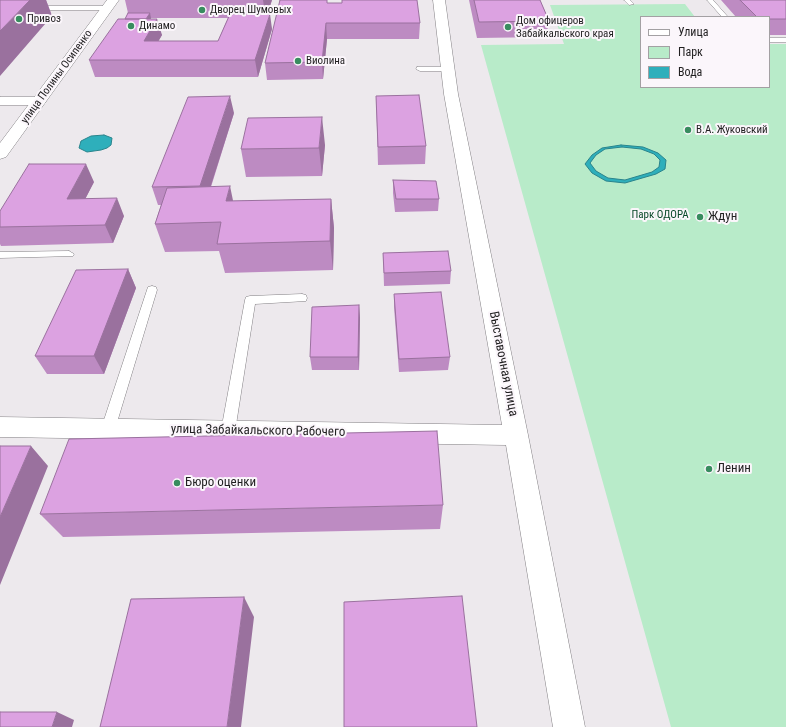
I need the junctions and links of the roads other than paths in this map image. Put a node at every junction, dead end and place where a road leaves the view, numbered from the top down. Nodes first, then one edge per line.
1 (439, 0) edge
2 (710, 0) edge
3 (110, 4) edge
4 (0, 8) edge
5 (724, 16) edge
6 (770, 40) edge
7 (786, 40) edge
8 (420, 69) dead end
9 (448, 69) junction
10 (0, 101) edge
11 (39, 101) junction
12 (0, 154) edge
13 (69, 254) dead end
14 (0, 255) edge
15 (152, 290) dead end
16 (302, 298) dead end
17 (0, 427) edge
18 (108, 429) junction
19 (228, 431) junction
20 (516, 434) junction
21 (569, 727) edge

1 - 9 street, Выставочная улица
2 - 5 lane
3 - 4 lane
3 - 11 street, улица Полины Осипенко
6 - 7 lane
8 - 9 lane
9 - 20 street, Выставочная улица
10 - 11 street
11 - 12 street, улица Полины Осипенко
13 - 14 lane
15 - 18 lane
16 - 19 lane
17 - 18 street, улица Забайкальского Рабочего
18 - 19 street, улица Забайкальского Рабочего
19 - 20 street, улица Забайкальского Рабочего
20 - 21 street, Выставочная улица

